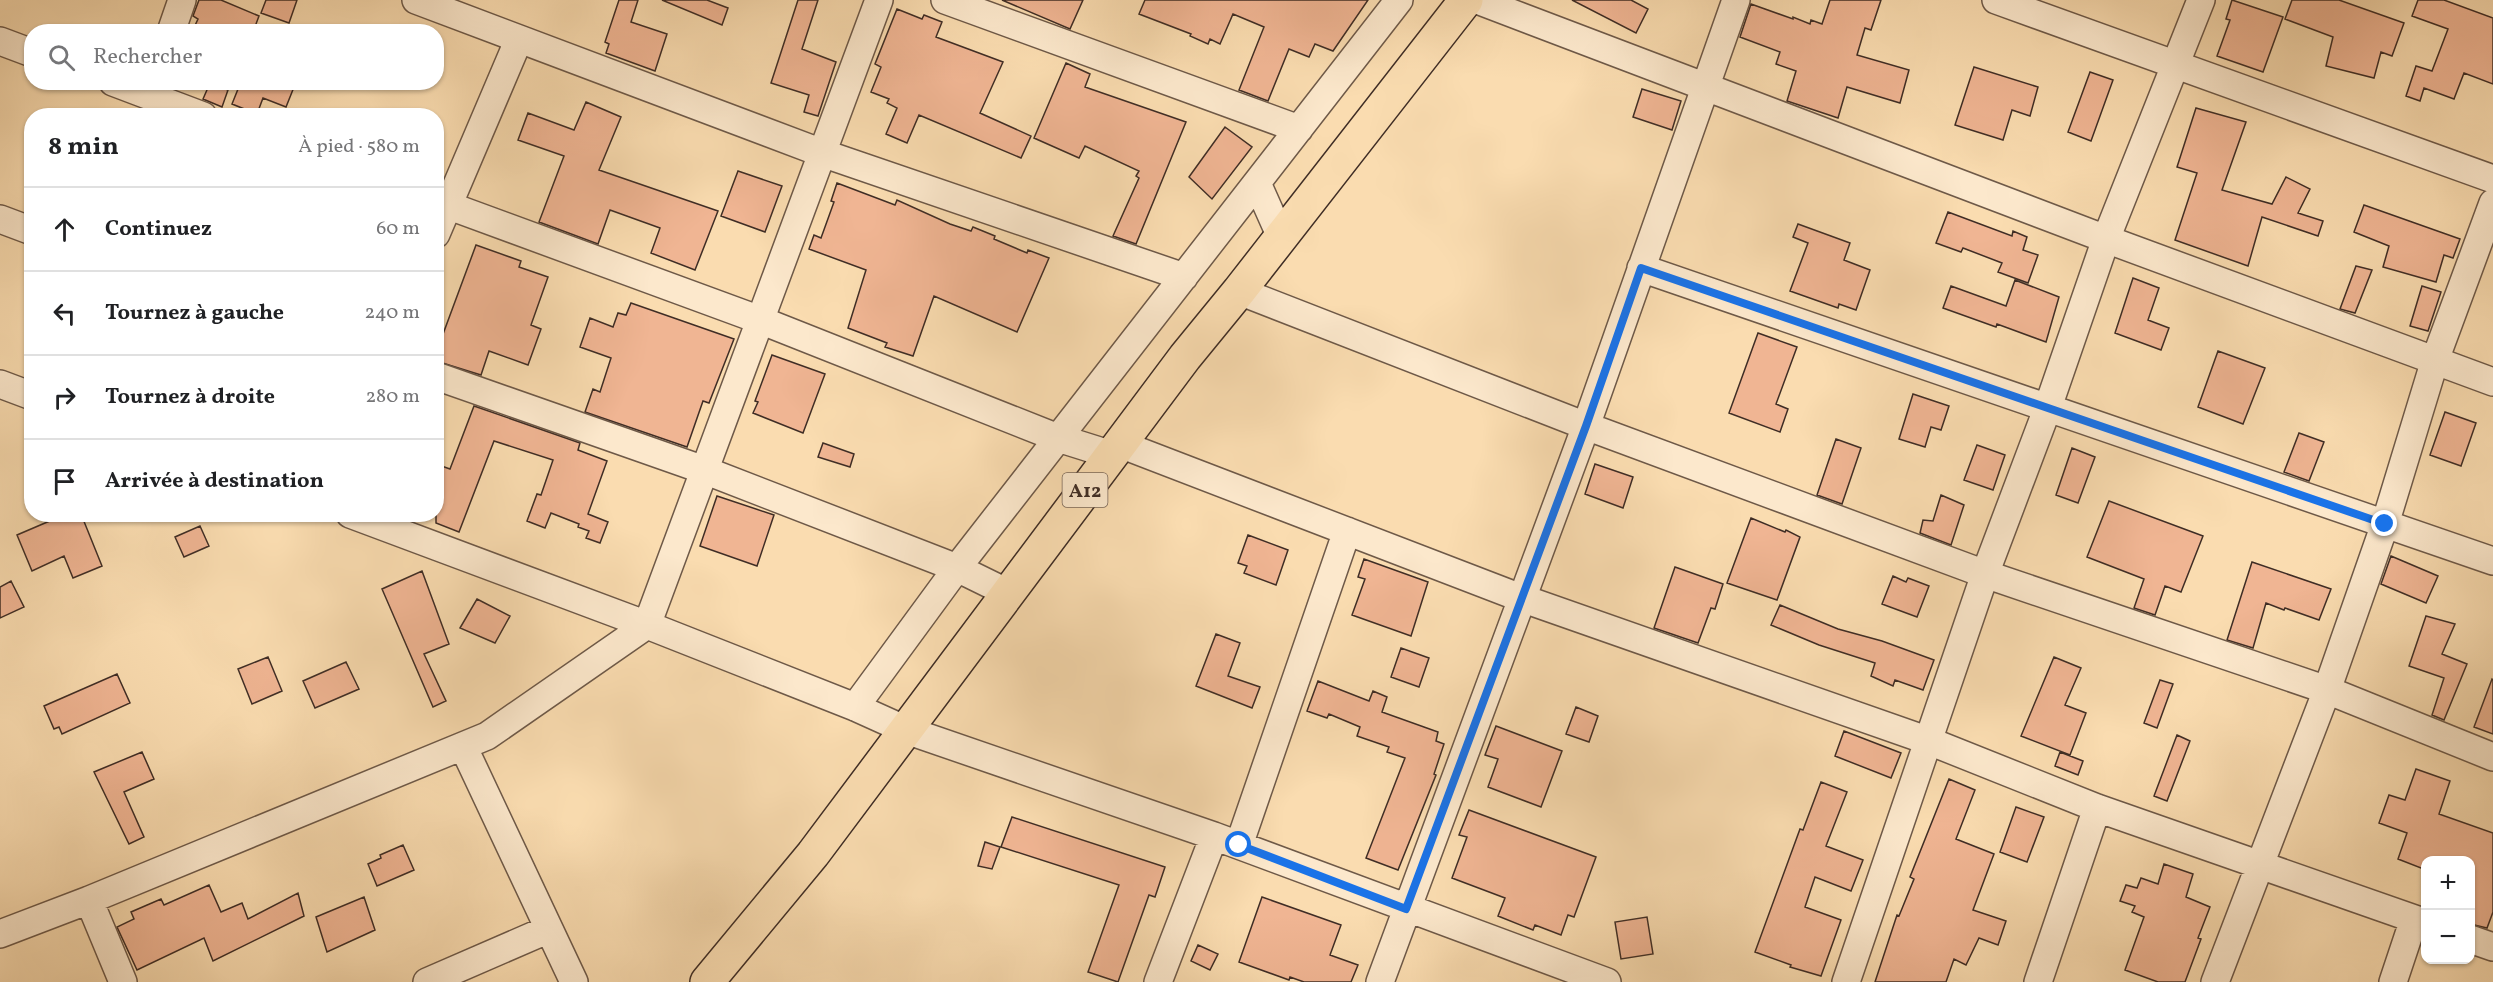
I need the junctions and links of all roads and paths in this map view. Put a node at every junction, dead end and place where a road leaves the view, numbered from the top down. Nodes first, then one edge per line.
1 (182, 0) edge
2 (416, 0) edge
3 (879, 0) edge
4 (945, 0) edge
5 (1399, 0) edge
6 (1466, 0) edge
7 (1477, 0) edge
8 (1736, 0) edge
9 (1996, 0) edge
10 (2201, 0) edge
11 (174, 24) edge
12 (519, 39) junction
13 (0, 41) edge
14 (24, 49) edge
15 (2175, 65) junction
16 (1706, 86) junction
17 (130, 90) edge
18 (146, 98) edge
19 (178, 108) edge
20 (1299, 129) junction
21 (822, 153) junction
22 (2493, 179) edge
23 (1257, 183) junction
24 (444, 199) edge
25 (2493, 203) edge
26 (444, 204) edge
27 (0, 219) edge
28 (24, 228) edge
29 (1281, 237) junction
30 (2106, 240) junction
31 (1641, 268) junction
32 (1184, 277) junction
33 (1239, 291) junction
34 (760, 320) junction
35 (2435, 360) junction
36 (444, 379) edge
37 (2493, 382) edge
38 (0, 384) edge
39 (24, 393) edge
40 (2048, 407) junction
41 (1586, 426) junction
42 (1058, 438) junction
43 (1116, 450) junction
44 (704, 470) junction
45 (371, 522) edge
46 (2385, 524) junction
47 (1347, 531) junction
48 (2493, 561) edge
49 (957, 568) junction
50 (1984, 574) junction
51 (1008, 593) junction
52 (1521, 598) junction
53 (647, 625) junction
54 (2327, 690) junction
55 (855, 706) junction
56 (906, 730) junction
57 (1929, 741) junction
58 (463, 746) junction
59 (2493, 757) edge
60 (2097, 808) junction
61 (1227, 840) junction
62 (2261, 864) junction
63 (89, 900) junction
64 (1406, 909) junction
65 (2420, 921) edge
66 (549, 929) junction
67 (0, 934) edge
68 (2475, 941) edge
69 (2493, 947) edge
70 (123, 982) edge
71 (428, 982) edge
72 (574, 982) edge
73 (707, 982) edge
74 (1158, 982) edge
75 (1380, 982) edge
76 (1608, 982) edge
77 (1846, 982) edge
78 (2038, 982) edge
79 (2215, 982) edge
80 (2393, 982) edge

1 - 11 street
2 - 12 street
3 - 21 street
4 - 20 street
5 - 20 street
6 - 29 main road, A12
7 - 16 street
8 - 16 street
9 - 15 street
10 - 15 street
12 - 21 street
12 - 24 street
13 - 14 street
15 - 22 street
15 - 30 street
16 - 30 street
16 - 31 street
17 - 18 street
18 - 19 street
20 - 23 street
21 - 32 street
21 - 34 street
23 - 29 street
23 - 32 street
25 - 35 street
26 - 34 street
27 - 28 street
29 - 33 main road, A12
30 - 35 street
30 - 40 street
31 - 40 street
31 - 41 street
32 - 42 street
33 - 41 street
33 - 43 main road, A12
34 - 42 street
34 - 44 street
35 - 37 street
35 - 46 street
36 - 44 street
38 - 39 street
40 - 46 street
40 - 50 street
41 - 50 street
41 - 52 street
42 - 43 street
42 - 49 street
43 - 47 street
43 - 51 main road, A12
44 - 49 street
44 - 53 street
45 - 53 street
46 - 48 street
46 - 54 street
47 - 52 street
47 - 61 street
49 - 51 street
49 - 55 street
50 - 54 street
50 - 57 street
51 - 56 main road, A12
52 - 57 street
52 - 64 street
53 - 55 street
53 - 58 street
54 - 59 street
54 - 62 street
55 - 56 street
56 - 61 street
56 - 73 main road, A12
57 - 60 street
57 - 77 street
58 - 63 street
58 - 66 street
60 - 62 street
60 - 78 street
61 - 64 street
61 - 74 street
62 - 65 street
62 - 79 street
63 - 67 street
63 - 70 street
64 - 75 street
64 - 76 street
65 - 80 street
66 - 71 street
66 - 72 street
68 - 69 street

